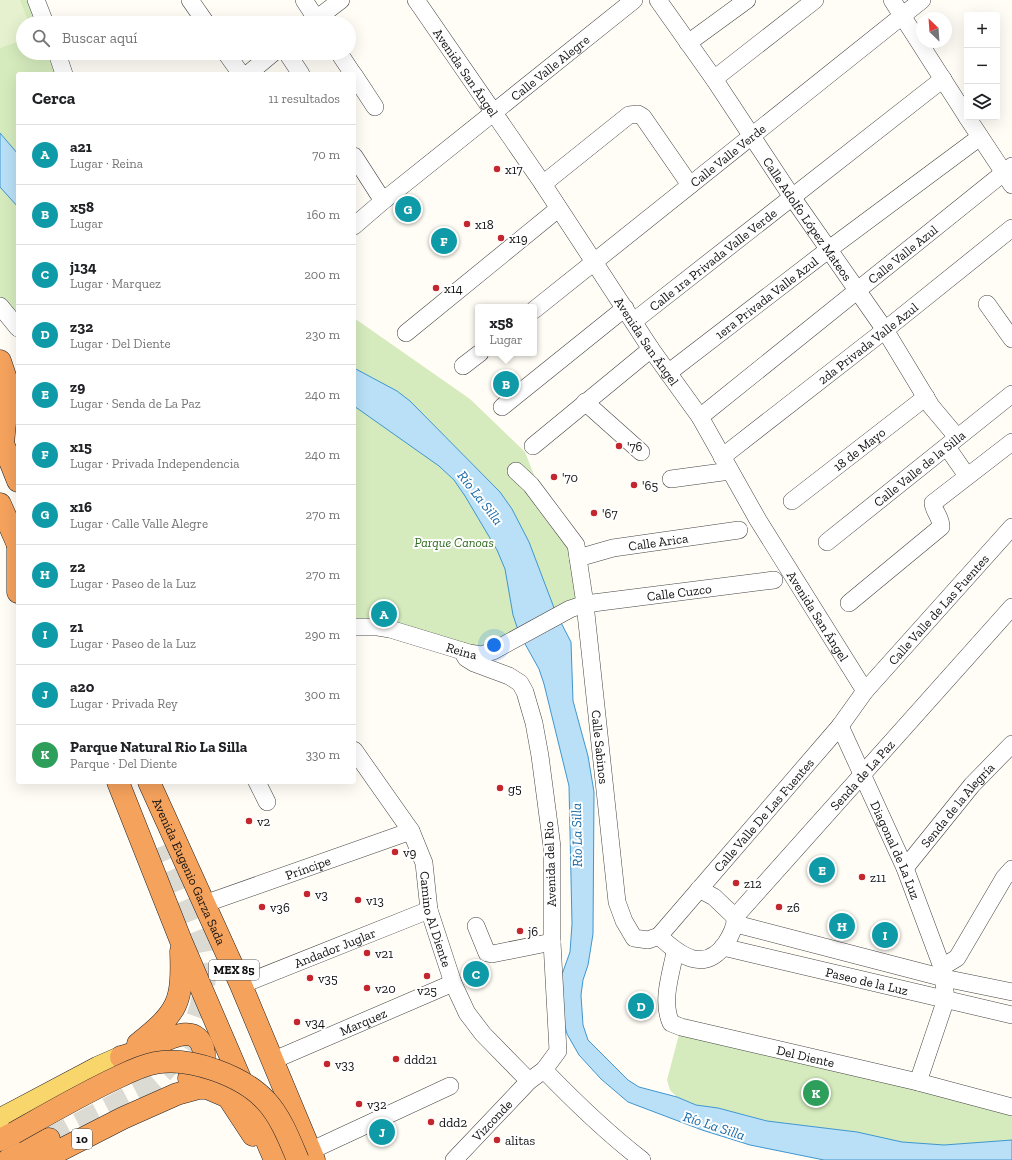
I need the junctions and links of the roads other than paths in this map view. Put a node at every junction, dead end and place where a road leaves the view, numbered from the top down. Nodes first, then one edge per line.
1 (36, 0) edge
2 (190, 0) edge
3 (304, 0) edge
4 (341, 0) edge
5 (416, 0) edge
6 (634, 0) edge
7 (658, 0) edge
8 (747, 0) edge
9 (815, 0) edge
10 (892, 0) edge
11 (922, 0) edge
12 (902, 15) junction
13 (42, 16) edge
14 (201, 16) edge
15 (313, 16) edge
16 (323, 16) edge
17 (688, 43) junction
18 (59, 60) edge
19 (231, 60) edge
20 (265, 60) edge
21 (292, 60) edge
22 (344, 60) edge
23 (63, 72) edge
24 (240, 72) edge
25 (250, 72) edge
26 (300, 72) edge
27 (352, 72) edge
28 (356, 78) edge
29 (943, 79) junction
30 (714, 80) junction
31 (375, 107) dead end
32 (494, 112) junction
33 (964, 112) edge
34 (969, 120) edge
35 (753, 135) junction
36 (980, 137) junction
37 (356, 159) edge
38 (1009, 174) edge
39 (543, 184) junction
40 (690, 185) junction
41 (792, 197) junction
42 (383, 201) junction
43 (558, 209) junction
44 (356, 224) edge
45 (1012, 228) edge
46 (828, 250) junction
47 (594, 262) junction
48 (858, 291) junction
49 (987, 304) dead end
50 (0, 306) edge
51 (537, 308) edge
52 (629, 315) junction
53 (16, 326) edge
54 (885, 330) junction
55 (406, 333) dead end
56 (1012, 339) edge
57 (651, 349) junction
58 (476, 356) edge
59 (0, 361) edge
60 (464, 366) dead end
61 (668, 373) junction
62 (1012, 394) edge
63 (926, 397) junction
64 (585, 402) junction
65 (502, 407) dead end
66 (700, 417) junction
67 (952, 442) junction
68 (1012, 442) edge
69 (532, 446) dead end
70 (4, 447) edge
71 (641, 452) dead end
72 (726, 464) junction
73 (516, 471) dead end
74 (16, 476) edge
75 (967, 476) junction
76 (671, 479) dead end
77 (792, 501) dead end
78 (3, 512) edge
79 (1012, 527) edge
80 (740, 530) dead end
81 (16, 541) edge
82 (827, 542) dead end
83 (578, 558) junction
84 (774, 580) dead end
85 (849, 603) dead end
86 (577, 606) junction
87 (1012, 607) edge
88 (356, 627) edge
89 (462, 651) junction
90 (865, 691) junction
91 (840, 726) junction
92 (1012, 744) edge
93 (356, 753) edge
94 (863, 774) junction
95 (122, 784) edge
96 (122, 784) edge
97 (150, 784) edge
98 (166, 784) edge
99 (258, 784) edge
100 (267, 802) dead end
101 (165, 817) junction
102 (410, 831) junction
103 (162, 846) tunnel mouth
104 (905, 868) junction
105 (1012, 869) edge
106 (700, 889) junction
107 (204, 904) junction
108 (429, 910) junction
109 (735, 921) junction
110 (476, 926) dead end
111 (659, 936) junction
112 (181, 941) junction
113 (552, 942) junction
114 (723, 947) junction
115 (675, 952) junction
116 (943, 972) junction
117 (453, 983) junction
118 (241, 985) junction
119 (1012, 992) edge
120 (946, 999) junction
121 (1012, 1015) edge
122 (121, 1057) junction
123 (274, 1060) junction
124 (544, 1070) junction
125 (529, 1081) junction
126 (918, 1082) junction
127 (450, 1086) dead end
128 (1012, 1107) edge
129 (123, 1118) junction
130 (5, 1130) edge
131 (49, 1139) tunnel mouth
132 (308, 1157) edge
133 (8, 1160) edge
134 (41, 1160) edge
135 (268, 1160) edge
136 (275, 1160) edge
137 (454, 1160) edge
138 (642, 1160) edge

1 - 13 street
2 - 14 street
3 - 15 street
4 - 16 street
5 - 32 street, Avenida San Ángel
6 - 32 street, Calle Valle Alegre
7 - 17 street, Calle Adolfo López Mateos
8 - 17 street
9 - 30 street
10 - 12 street
11 - 12 street, Calle Valle Verde
12 - 29 street
12 - 35 street, Calle Valle Verde
17 - 30 street, Calle Adolfo López Mateos
18 - 23 street
19 - 24 street
20 - 25 street
21 - 26 street
22 - 27 street
28 - 31 street
29 - 33 street
29 - 41 street, Calle 1ra Privada Valle Verde
30 - 35 street, Calle Adolfo López Mateos
32 - 39 street, Avenida San Ángel
32 - 42 street, Calle Valle Alegre
34 - 36 street
35 - 40 street, Calle Valle Verde
35 - 41 street, Calle Adolfo López Mateos
36 - 38 street
36 - 46 street, 1era Privada Valle Azul
37 - 42 street
38 - 48 street, Calle Valle Azul
39 - 40 street
39 - 43 street, Avenida San Ángel
40 - 47 street, Calle Valle Verde
41 - 46 street, Calle Adolfo López Mateos
41 - 52 street, Calle 1ra Privada Valle Verde
42 - 44 street, Calle Valle Alegre
43 - 47 street, Avenida San Ángel
43 - 55 street
45 - 54 street, 2da Privada Valle Azul
46 - 48 street, Calle Adolfo López Mateos
46 - 61 street, 1era Privada Valle Azul
47 - 51 street, Calle Valle Verde
47 - 52 street, Avenida San Ángel
48 - 54 street, Calle Adolfo López Mateos
48 - 66 street, Calle Valle Azul
49 - 56 street
50 - 53 street
52 - 57 street, Avenida San Ángel
52 - 65 street, Calle 1ra Privada Valle Verde
54 - 63 street, Calle Adolfo López Mateos
54 - 72 street, 2da Privada Valle Azul
57 - 61 street, Avenida San Ángel
57 - 64 street
58 - 60 street
59 - 70 highway
61 - 66 street, Avenida San Ángel
62 - 67 street, Calle Valle de la Silla
63 - 67 street, Calle Adolfo López Mateos
63 - 77 street, 18 de Mayo
64 - 69 street
64 - 71 street
66 - 72 street, Avenida San Ángel
67 - 75 street, Calle Adolfo López Mateos
67 - 82 street, Calle Valle de la Silla
68 - 75 street
70 - 74 highway
72 - 76 street
72 - 90 street, Avenida San Ángel
73 - 83 street, Calle Sabinos
75 - 85 street
78 - 81 highway
79 - 90 street, Calle Valle de Las Fuentes
80 - 83 street, Calle Arica
83 - 86 street, Calle Sabinos
84 - 86 street, Calle Cuzco
86 - 89 street, Reina
86 - 111 street, Calle Sabinos
87 - 94 street, Senda de La Paz
88 - 89 street, Reina
89 - 113 street, Avenida del Rio
90 - 91 street, Calle Valle De Las Fuentes
91 - 94 street, Diagonal de La Luz
91 - 106 street, Calle Valle De Las Fuentes
92 - 104 street, Senda de la Alegría
93 - 102 street, Camino Al Diente
94 - 104 street, Diagonal de La Luz
94 - 109 street, Senda de La Paz
95 - 103 highway
96 - 112 highway, MEX 85
97 - 101 highway, Avenida Eugenio Garza Sada / MEX 85
98 - 101 highway
99 - 100 street
101 - 107 highway, Avenida Eugenio Garza Sada / MEX 85
102 - 107 street, Príncipe
102 - 108 street, Camino Al Diente
104 - 116 street, Diagonal de La Luz
105 - 116 street
106 - 109 street
106 - 111 street, Calle Valle De Las Fuentes
107 - 118 highway, Avenida Eugenio Garza Sada / MEX 85
108 - 117 street, Camino Al Diente
108 - 118 street, Andador Juglar
109 - 114 street, Senda de La Paz
109 - 116 street, Paseo de la Luz
110 - 113 street
111 - 115 street
112 - 122 highway
112 - 136 highway, MEX 85
113 - 124 street, Avenida del Rio
114 - 115 street
114 - 120 street, Paseo de la Luz
115 - 126 street, Del Diente
116 - 119 street, Paseo de la Luz
116 - 120 street, Diagonal de La Luz
117 - 123 street, Marquez
117 - 125 street, Camino Al Diente
118 - 123 highway, Avenida Eugenio Garza Sada / MEX 85
120 - 121 street, Paseo de la Luz
120 - 126 street
122 - 129 highway
122 - 130 main road
123 - 132 highway, Avenida Eugenio Garza Sada / MEX 85
124 - 125 street, Avenida del Rio
124 - 138 street
125 - 137 street, Vizconde
126 - 128 street, Del Diente
127 - 132 street
129 - 134 highway, 10
129 - 135 highway
130 - 132 highway, bridge
131 - 133 highway

